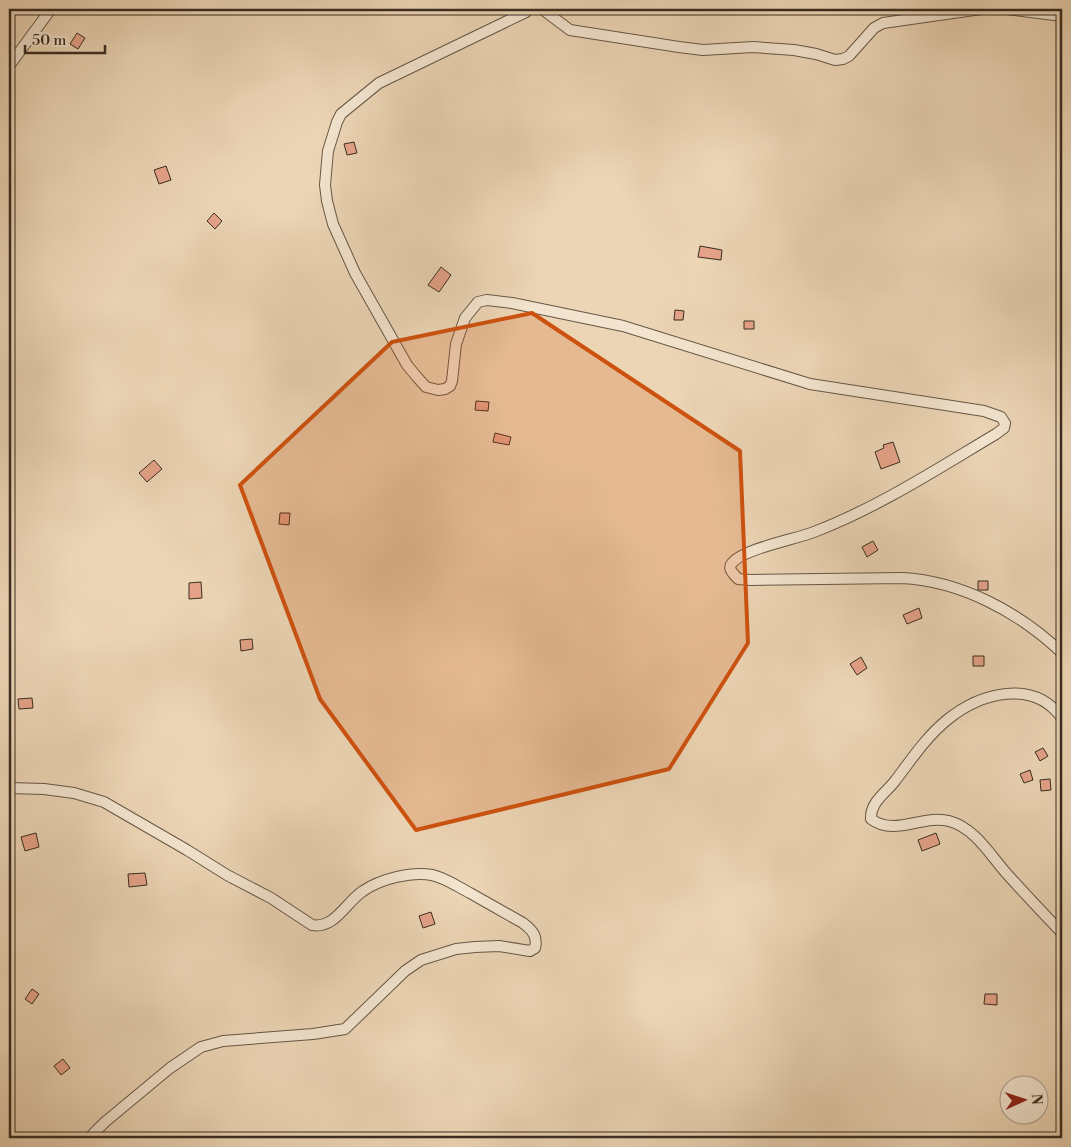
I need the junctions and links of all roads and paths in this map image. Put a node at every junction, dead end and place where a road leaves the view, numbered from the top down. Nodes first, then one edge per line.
1 (51, 9) edge
2 (529, 9) edge
3 (542, 9) edge
4 (981, 9) edge
5 (1007, 9) edge
6 (1062, 16) edge
7 (9, 66) edge
8 (1062, 652) edge
9 (1062, 718) edge
10 (9, 788) edge
11 (1062, 933) edge
12 (89, 1138) edge

1 - 7 street
2 - 8 street
3 - 4 street
5 - 6 street
9 - 11 street
10 - 12 street

